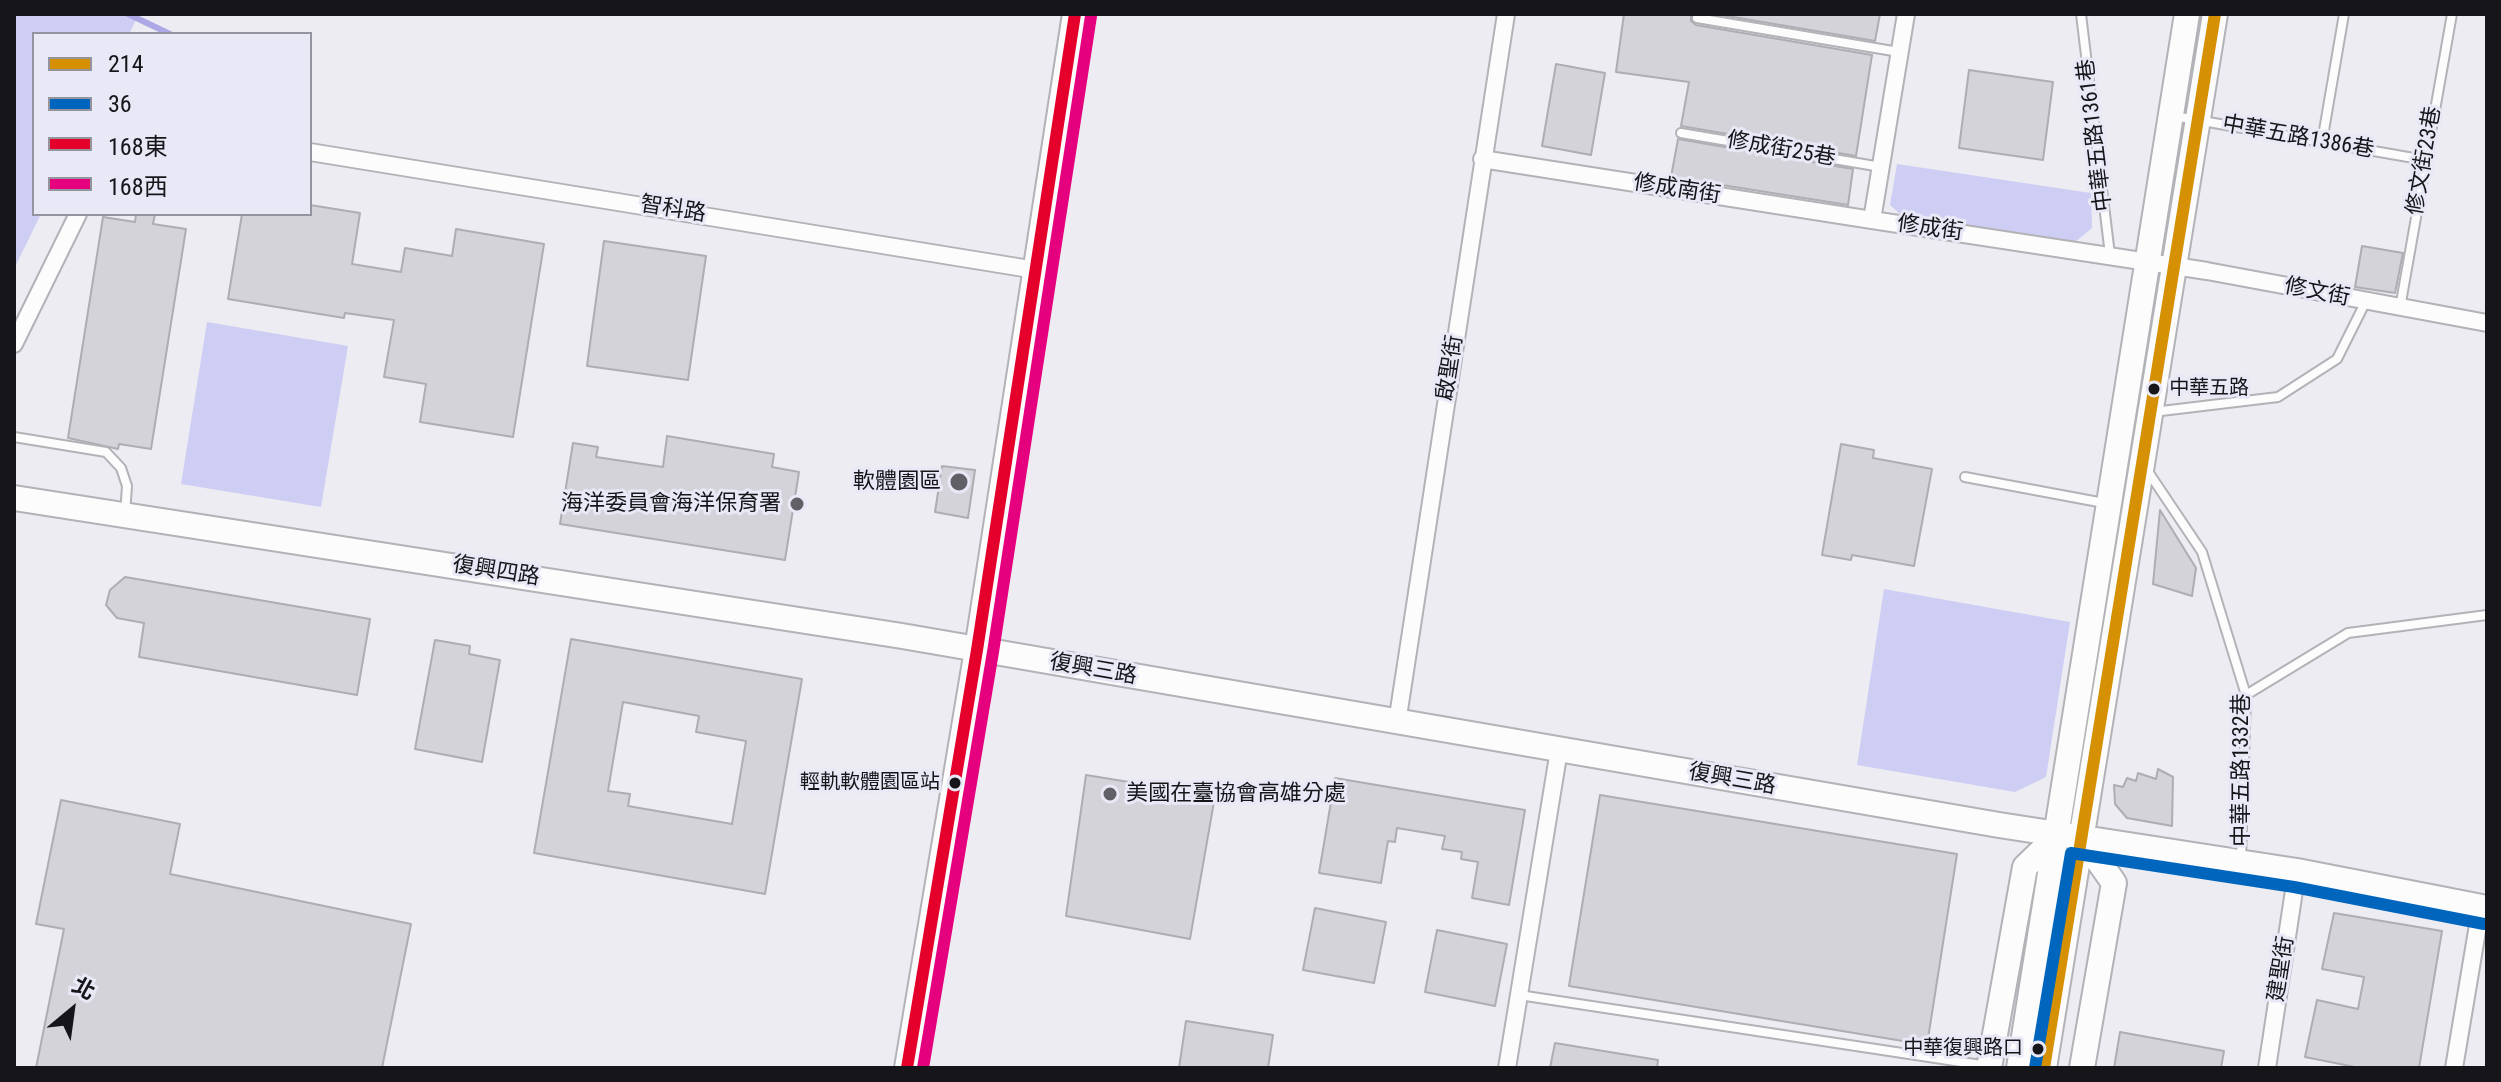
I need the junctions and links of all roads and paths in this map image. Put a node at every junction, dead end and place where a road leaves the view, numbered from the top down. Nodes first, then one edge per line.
1 (1075, 14) edge
2 (1506, 14) edge
3 (1906, 14) edge
4 (2081, 14) edge
5 (2187, 14) edge
6 (2215, 14) edge
7 (2344, 14) edge
8 (2452, 14) edge
9 (1697, 18) dead end
10 (1899, 52) junction
11 (2171, 116) junction
12 (2197, 121) junction
13 (1681, 133) dead end
14 (2322, 142) junction
15 (312, 152) edge
16 (1482, 159) junction
17 (2425, 160) junction
18 (1881, 167) junction
19 (77, 216) edge
20 (1872, 220) junction
21 (2111, 256) junction
22 (2147, 262) junction
23 (2173, 266) junction
24 (1036, 270) junction
25 (2365, 303) junction
26 (2400, 308) junction
27 (2487, 323) edge
28 (14, 344) edge
29 (2150, 413) junction
30 (14, 437) edge
31 (2142, 462) junction
32 (1965, 477) dead end
33 (14, 498) edge
34 (2109, 504) junction
35 (125, 514) junction
36 (2487, 615) edge
37 (977, 650) junction
38 (2246, 695) junction
39 (1397, 723) junction
40 (1559, 750) junction
41 (2058, 835) junction
42 (2083, 839) junction
43 (2241, 862) junction
44 (2297, 871) junction
45 (2484, 907) edge
46 (1519, 995) junction
47 (1989, 1067) edge
48 (907, 1068) edge
49 (1507, 1068) edge
50 (2019, 1068) edge
51 (2044, 1068) edge
52 (2082, 1068) edge
53 (2267, 1068) edge
54 (2454, 1068) edge

1 - 24 street
2 - 16 street, 啟聖街
3 - 10 street, 修成街
4 - 21 lane, 中華五路1361巷
5 - 11 street
6 - 12 street
7 - 14 lane
8 - 17 lane, 修文街23巷
9 - 10 lane
10 - 18 street, 修成街
11 - 12 lane, 中華五路1386巷
11 - 22 street
12 - 14 lane, 中華五路1386巷
12 - 23 street
13 - 18 lane, 修成街25巷
14 - 17 lane, 中華五路1386巷
15 - 24 street, 智科路
16 - 20 street, 修成南街
16 - 39 street, 啟聖街
17 - 26 lane, 修文街23巷
18 - 20 street, 修成街
19 - 28 street
20 - 21 street, 修成街
21 - 22 street, 修成街
22 - 23 street, 修文街
22 - 34 street
23 - 25 street, 修文街
23 - 29 street
24 - 37 street
25 - 26 street, 修文街
25 - 29 lane
26 - 27 street, 修文街
29 - 31 street
30 - 35 lane
31 - 38 lane, 中華五路1332巷
31 - 42 street
32 - 34 lane
33 - 35 street, 復興四路
34 - 41 street
35 - 37 street, 復興四路
36 - 38 lane
37 - 39 street, 復興三路
37 - 48 street
38 - 43 lane, 中華五路1332巷
39 - 40 street, 復興三路
40 - 41 street, 復興三路
40 - 46 street
41 - 42 street, 復興三路
41 - 47 street
41 - 50 street
42 - 43 street, 復興三路
42 - 51 street
42 - 52 street
43 - 44 street, 復興三路
44 - 45 street, 復興三路
44 - 53 street, 建聖街
45 - 54 street
46 - 47 lane
46 - 49 street

